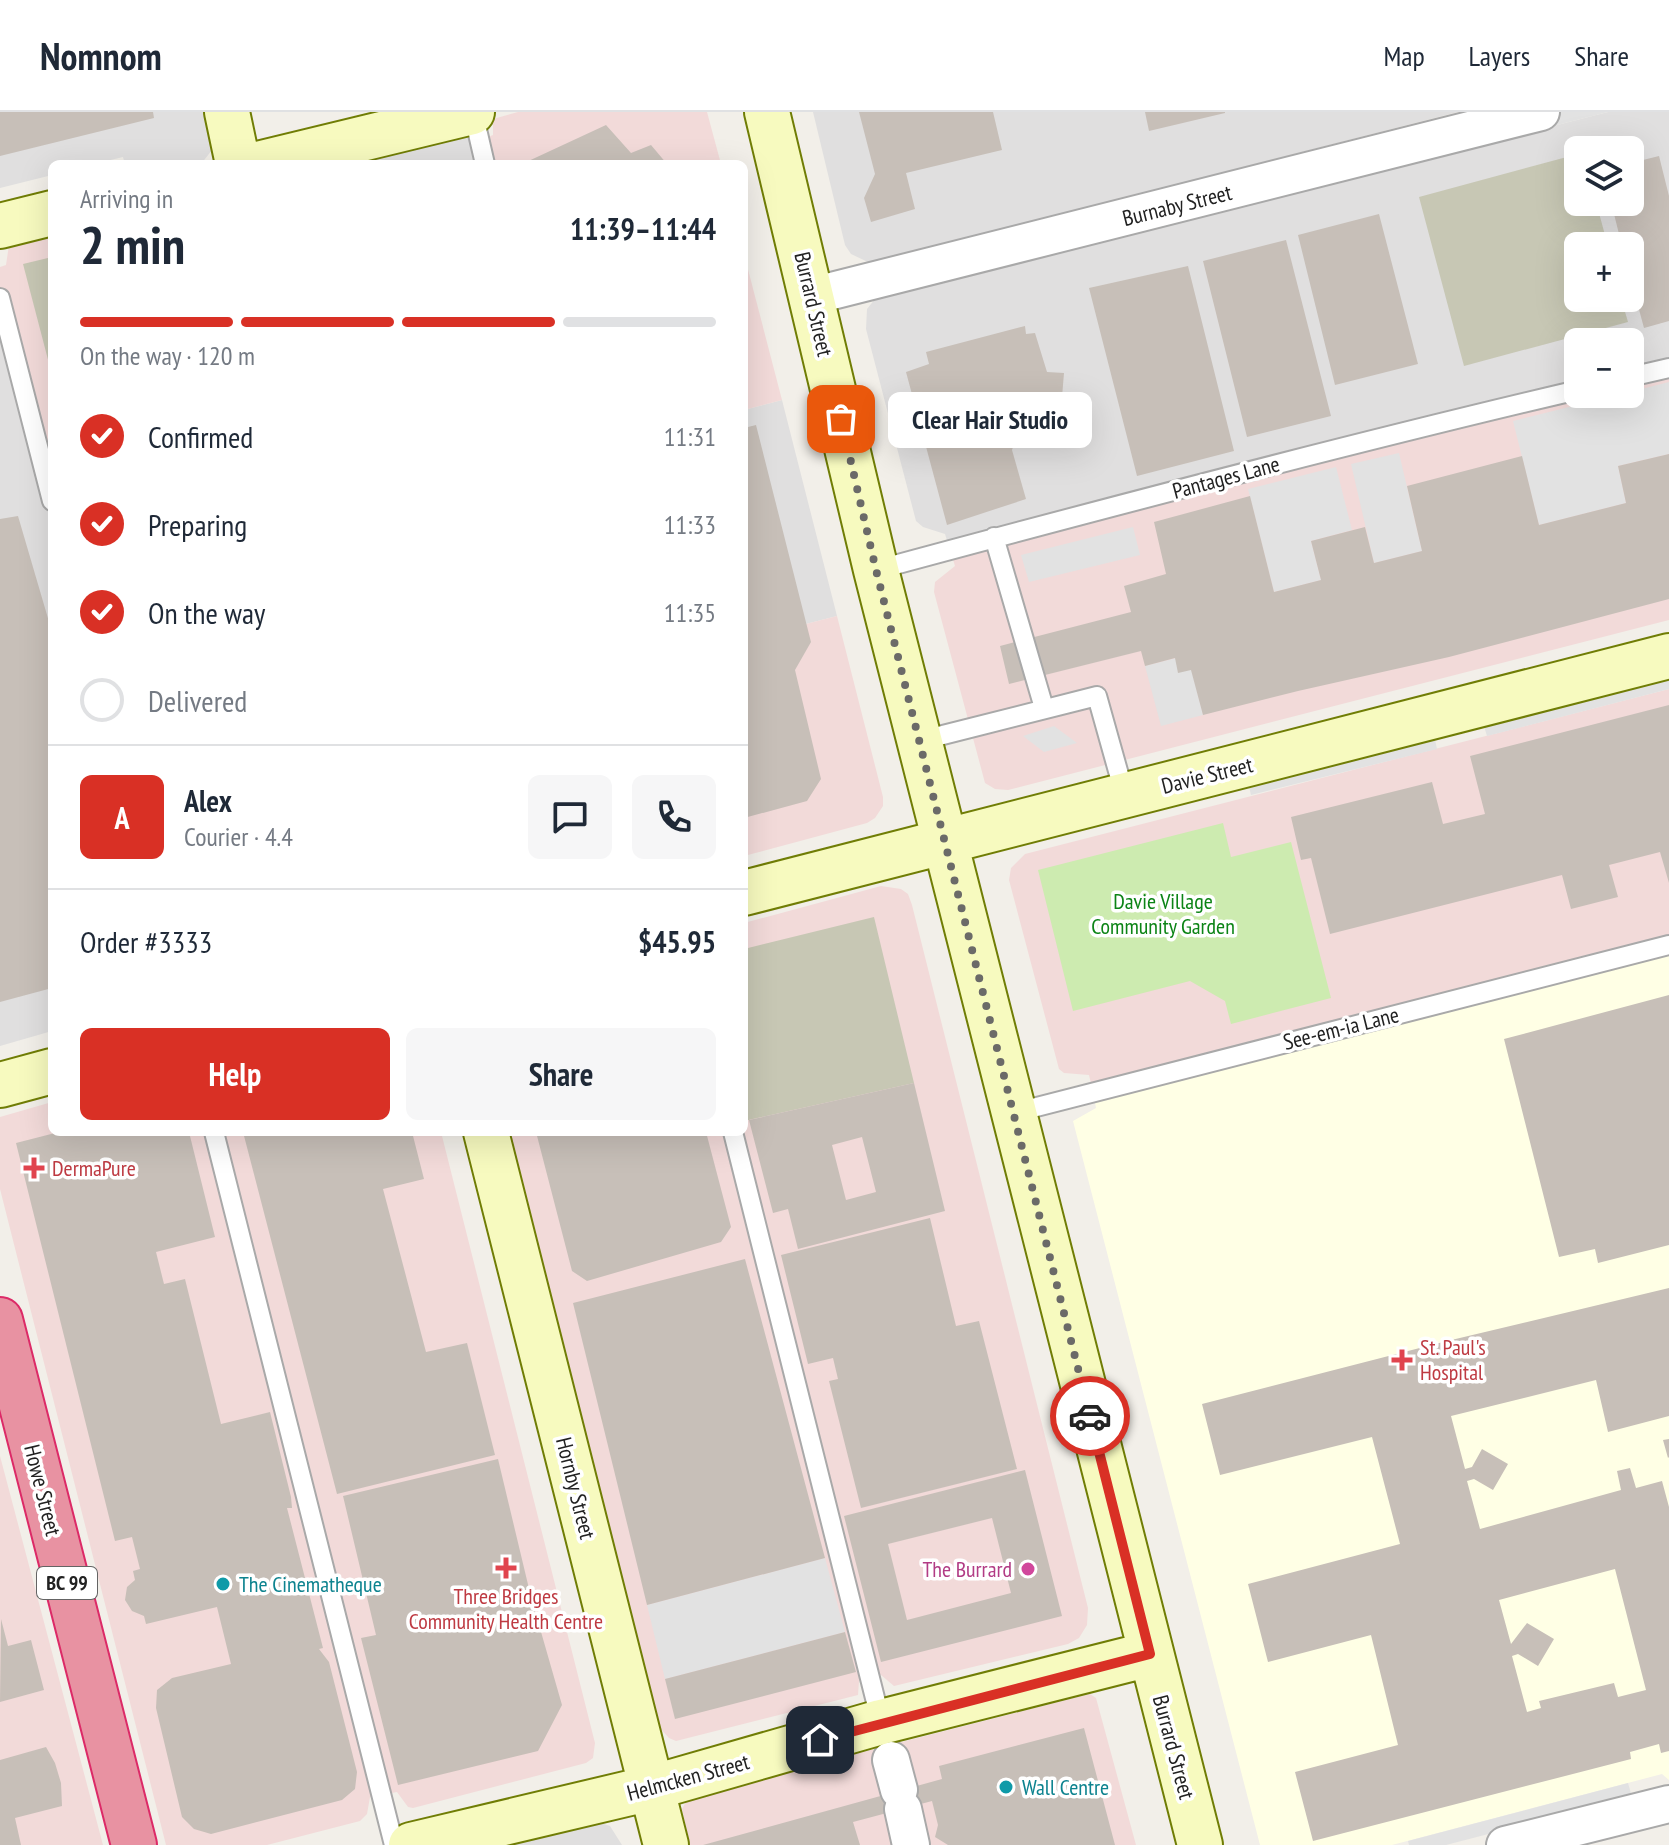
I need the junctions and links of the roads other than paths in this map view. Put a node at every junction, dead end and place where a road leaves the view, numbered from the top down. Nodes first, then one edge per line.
1 (227, 112) edge
2 (472, 112) edge
3 (767, 112) edge
4 (1541, 112) edge
5 (237, 160) edge
6 (274, 160) edge
7 (484, 160) edge
8 (48, 214) edge
9 (0, 226) edge
10 (812, 296) junction
11 (0, 298) edge
12 (1669, 368) edge
13 (1644, 374) edge
14 (1564, 393) edge
15 (48, 485) edge
16 (994, 537) junction
17 (876, 570) junction
18 (1669, 656) edge
19 (1044, 708) junction
20 (919, 741) junction
21 (1125, 796) junction
22 (945, 842) junction
23 (748, 892) edge
24 (1669, 945) edge
25 (48, 1072) edge
26 (0, 1085) edge
27 (1013, 1113) junction
28 (215, 1136) edge
29 (487, 1136) edge
30 (734, 1136) edge
31 (0, 1320) edge
32 (1150, 1654) junction
33 (893, 1770) junction
34 (651, 1788) junction
35 (1669, 1804) edge
36 (134, 1845) edge
37 (394, 1845) edge
38 (411, 1845) edge
39 (666, 1845) edge
40 (911, 1845) edge
41 (1200, 1845) edge
42 (1505, 1845) edge

1 - 5 main road
2 - 6 main road
2 - 7 lane
3 - 10 main road, Burrard Street
4 - 10 street, Burnaby Street
8 - 9 main road
10 - 17 main road, Burrard Street
11 - 15 lane
12 - 13 lane
14 - 16 lane, Pantages Lane
16 - 17 lane, Pantages Lane
16 - 19 lane
17 - 20 main road, Burrard Street
18 - 21 main road, Davie Street
19 - 20 lane
19 - 21 lane
20 - 22 main road, Burrard Street
21 - 22 main road, Davie Street
22 - 23 main road, Davie Street
22 - 27 main road, Burrard Street
24 - 27 lane, See-em-ia Lane
25 - 26 main road
27 - 32 main road, Burrard Street
28 - 37 lane
29 - 34 main road, Hornby Street
30 - 33 lane
31 - 36 highway, Howe Street / BC 99
32 - 33 main road, Helmcken Street
32 - 41 main road, Burrard Street
33 - 34 main road, Helmcken Street
33 - 40 street
34 - 38 main road, Helmcken Street
34 - 39 main road, Hornby Street
35 - 42 street

